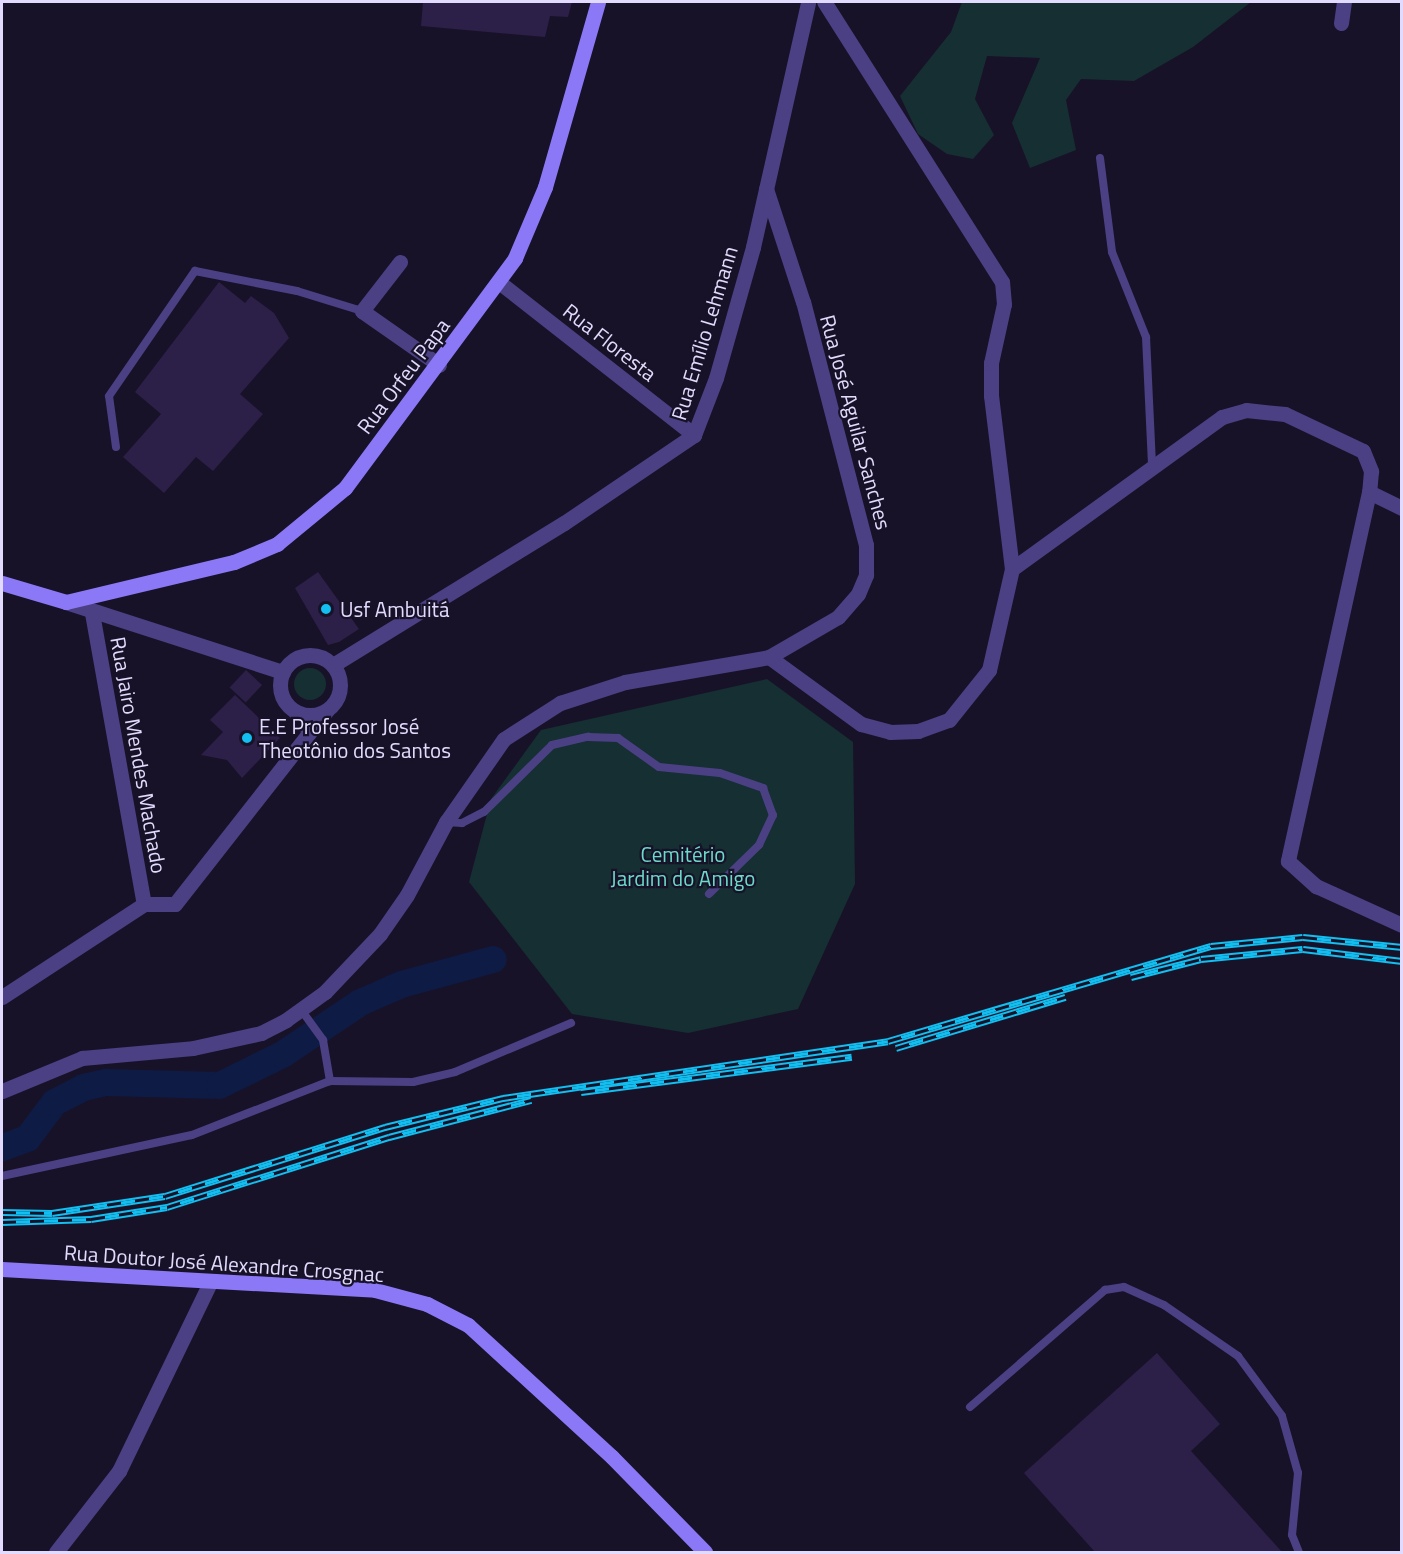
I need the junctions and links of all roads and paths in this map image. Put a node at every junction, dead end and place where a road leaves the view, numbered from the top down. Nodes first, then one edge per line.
1 (598, 2) edge
2 (808, 2) edge
3 (824, 2) edge
4 (1344, 2) edge
5 (1341, 23) dead end
6 (1100, 158) dead end
7 (766, 189) junction
8 (400, 262) dead end
9 (499, 282) junction
10 (362, 310) junction
11 (439, 365) junction
12 (694, 435) junction
13 (116, 447) dead end
14 (1152, 466) junction
15 (1369, 492) junction
16 (1401, 508) edge
17 (1011, 569) junction
18 (2, 583) edge
19 (66, 602) junction
20 (92, 613) junction
21 (769, 657) junction
22 (333, 665) junction
23 (283, 672) junction
24 (327, 710) junction
25 (306, 715) junction
26 (308, 734) junction
27 (446, 822) junction
28 (709, 894) dead end
29 (144, 904) junction
30 (1401, 925) edge
31 (2, 997) edge
32 (302, 1011) junction
33 (571, 1023) dead end
34 (330, 1081) junction
35 (2, 1091) edge
36 (2, 1176) edge
37 (2, 1269) edge
38 (212, 1281) junction
39 (970, 1407) dead end
40 (56, 1552) edge
41 (705, 1552) edge
42 (1299, 1552) edge

1 - 9 main road, Rua Orfeu Papa
2 - 7 street, Rua Emílio Lehmann
3 - 17 street
4 - 5 street
6 - 14 lane
7 - 12 street, Rua Emílio Lehmann
7 - 21 street, Rua José Aguilar Sanches
8 - 10 street
9 - 11 main road, Rua Orfeu Papa
9 - 12 street, Rua Floresta
10 - 11 street
10 - 13 lane
11 - 19 main road, Rua Orfeu Papa
12 - 22 street, Rua Emílio Lehmann
14 - 15 street
14 - 17 street
15 - 16 street
15 - 30 street
17 - 21 street
18 - 19 main road
19 - 20 street
20 - 23 street
20 - 29 street, Rua Jairo Mendes Machado
21 - 27 street, Rua José Aguilar Sanches
22 - 23 street
22 - 24 street
23 - 25 street
24 - 25 street
24 - 26 street, Rua Jairo Mendes Machado
25 - 26 street
26 - 29 street, Rua Jairo Mendes Machado
27 - 28 lane
27 - 32 street, Rua José Aguilar Sanches
29 - 31 street, Rua Jairo Mendes Machado
32 - 34 lane
32 - 35 street, Rua José Aguilar Sanches
33 - 34 lane
34 - 36 lane
37 - 38 main road, Rua Doutor José Alexandre Crosgnac
38 - 40 street
38 - 41 main road, Rua Doutor José Alexandre Crosgnac
39 - 42 lane

